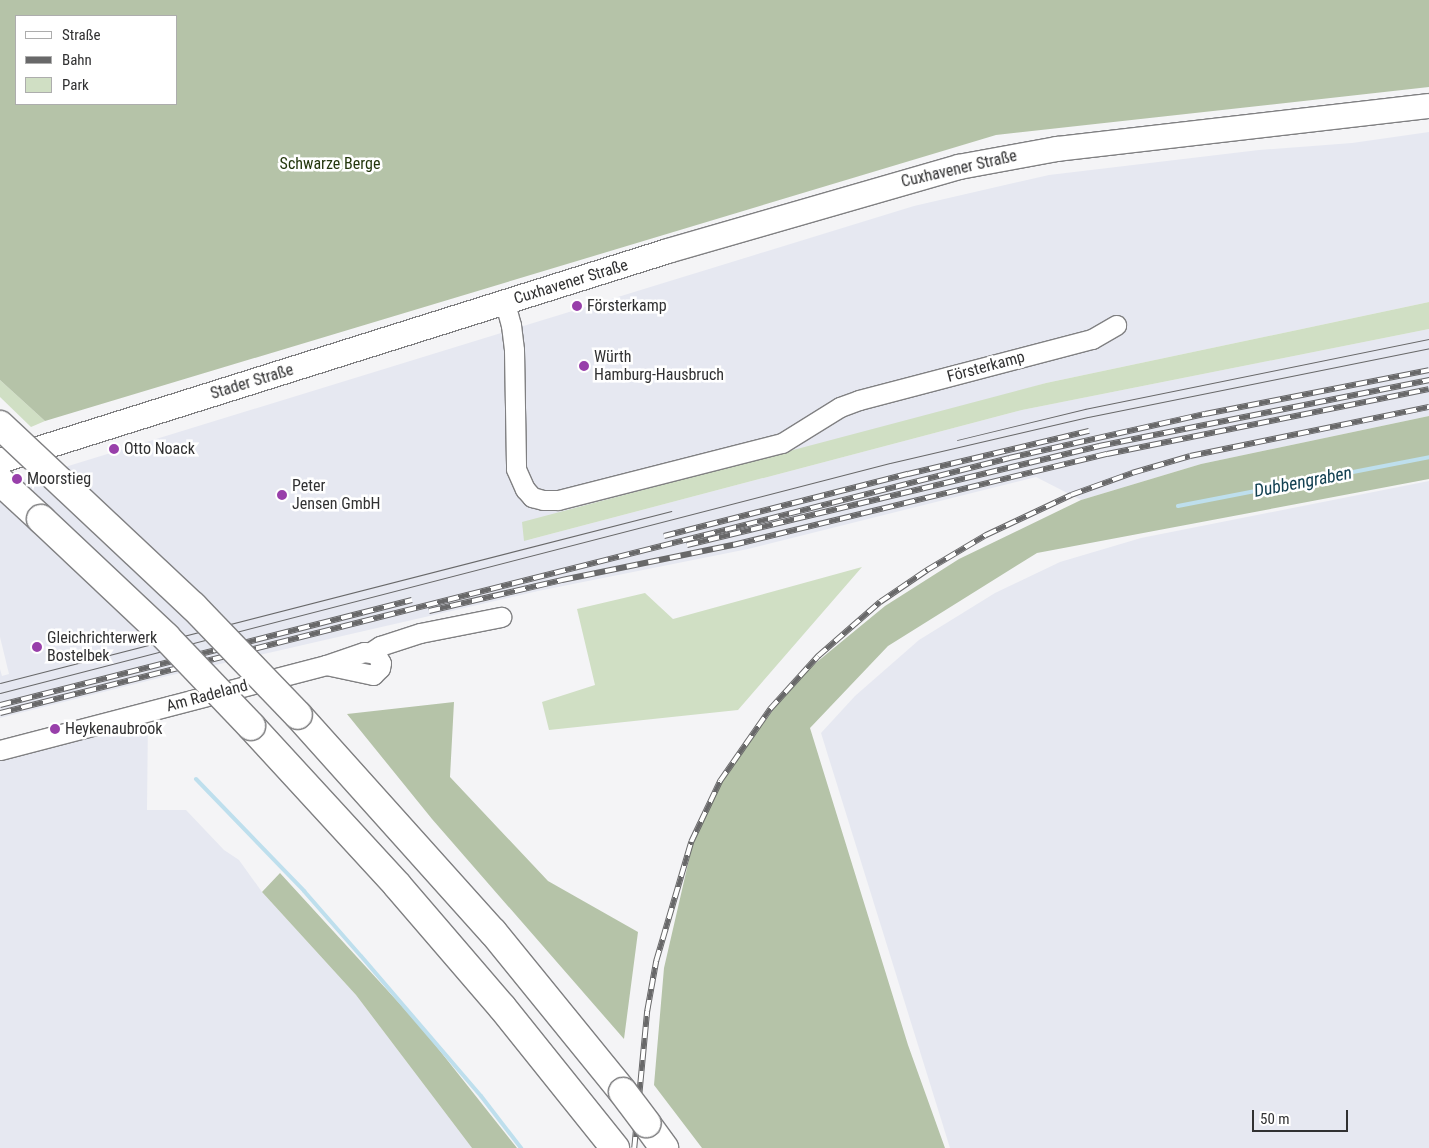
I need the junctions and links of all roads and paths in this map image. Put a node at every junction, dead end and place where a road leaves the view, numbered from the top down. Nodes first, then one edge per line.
1 (1429, 106) edge
2 (504, 303) junction
3 (1116, 325) dead end
4 (0, 425) edge
5 (0, 461) edge
6 (0, 481) edge
7 (501, 617) dead end
8 (0, 750) edge
9 (615, 1148) edge
10 (664, 1148) edge

1 - 2 main road, Cuxhavener Straße
2 - 3 street, Försterkamp
2 - 5 main road, Stader Straße
4 - 10 highway, bridge
6 - 9 highway, bridge
7 - 8 street, Am Radeland

